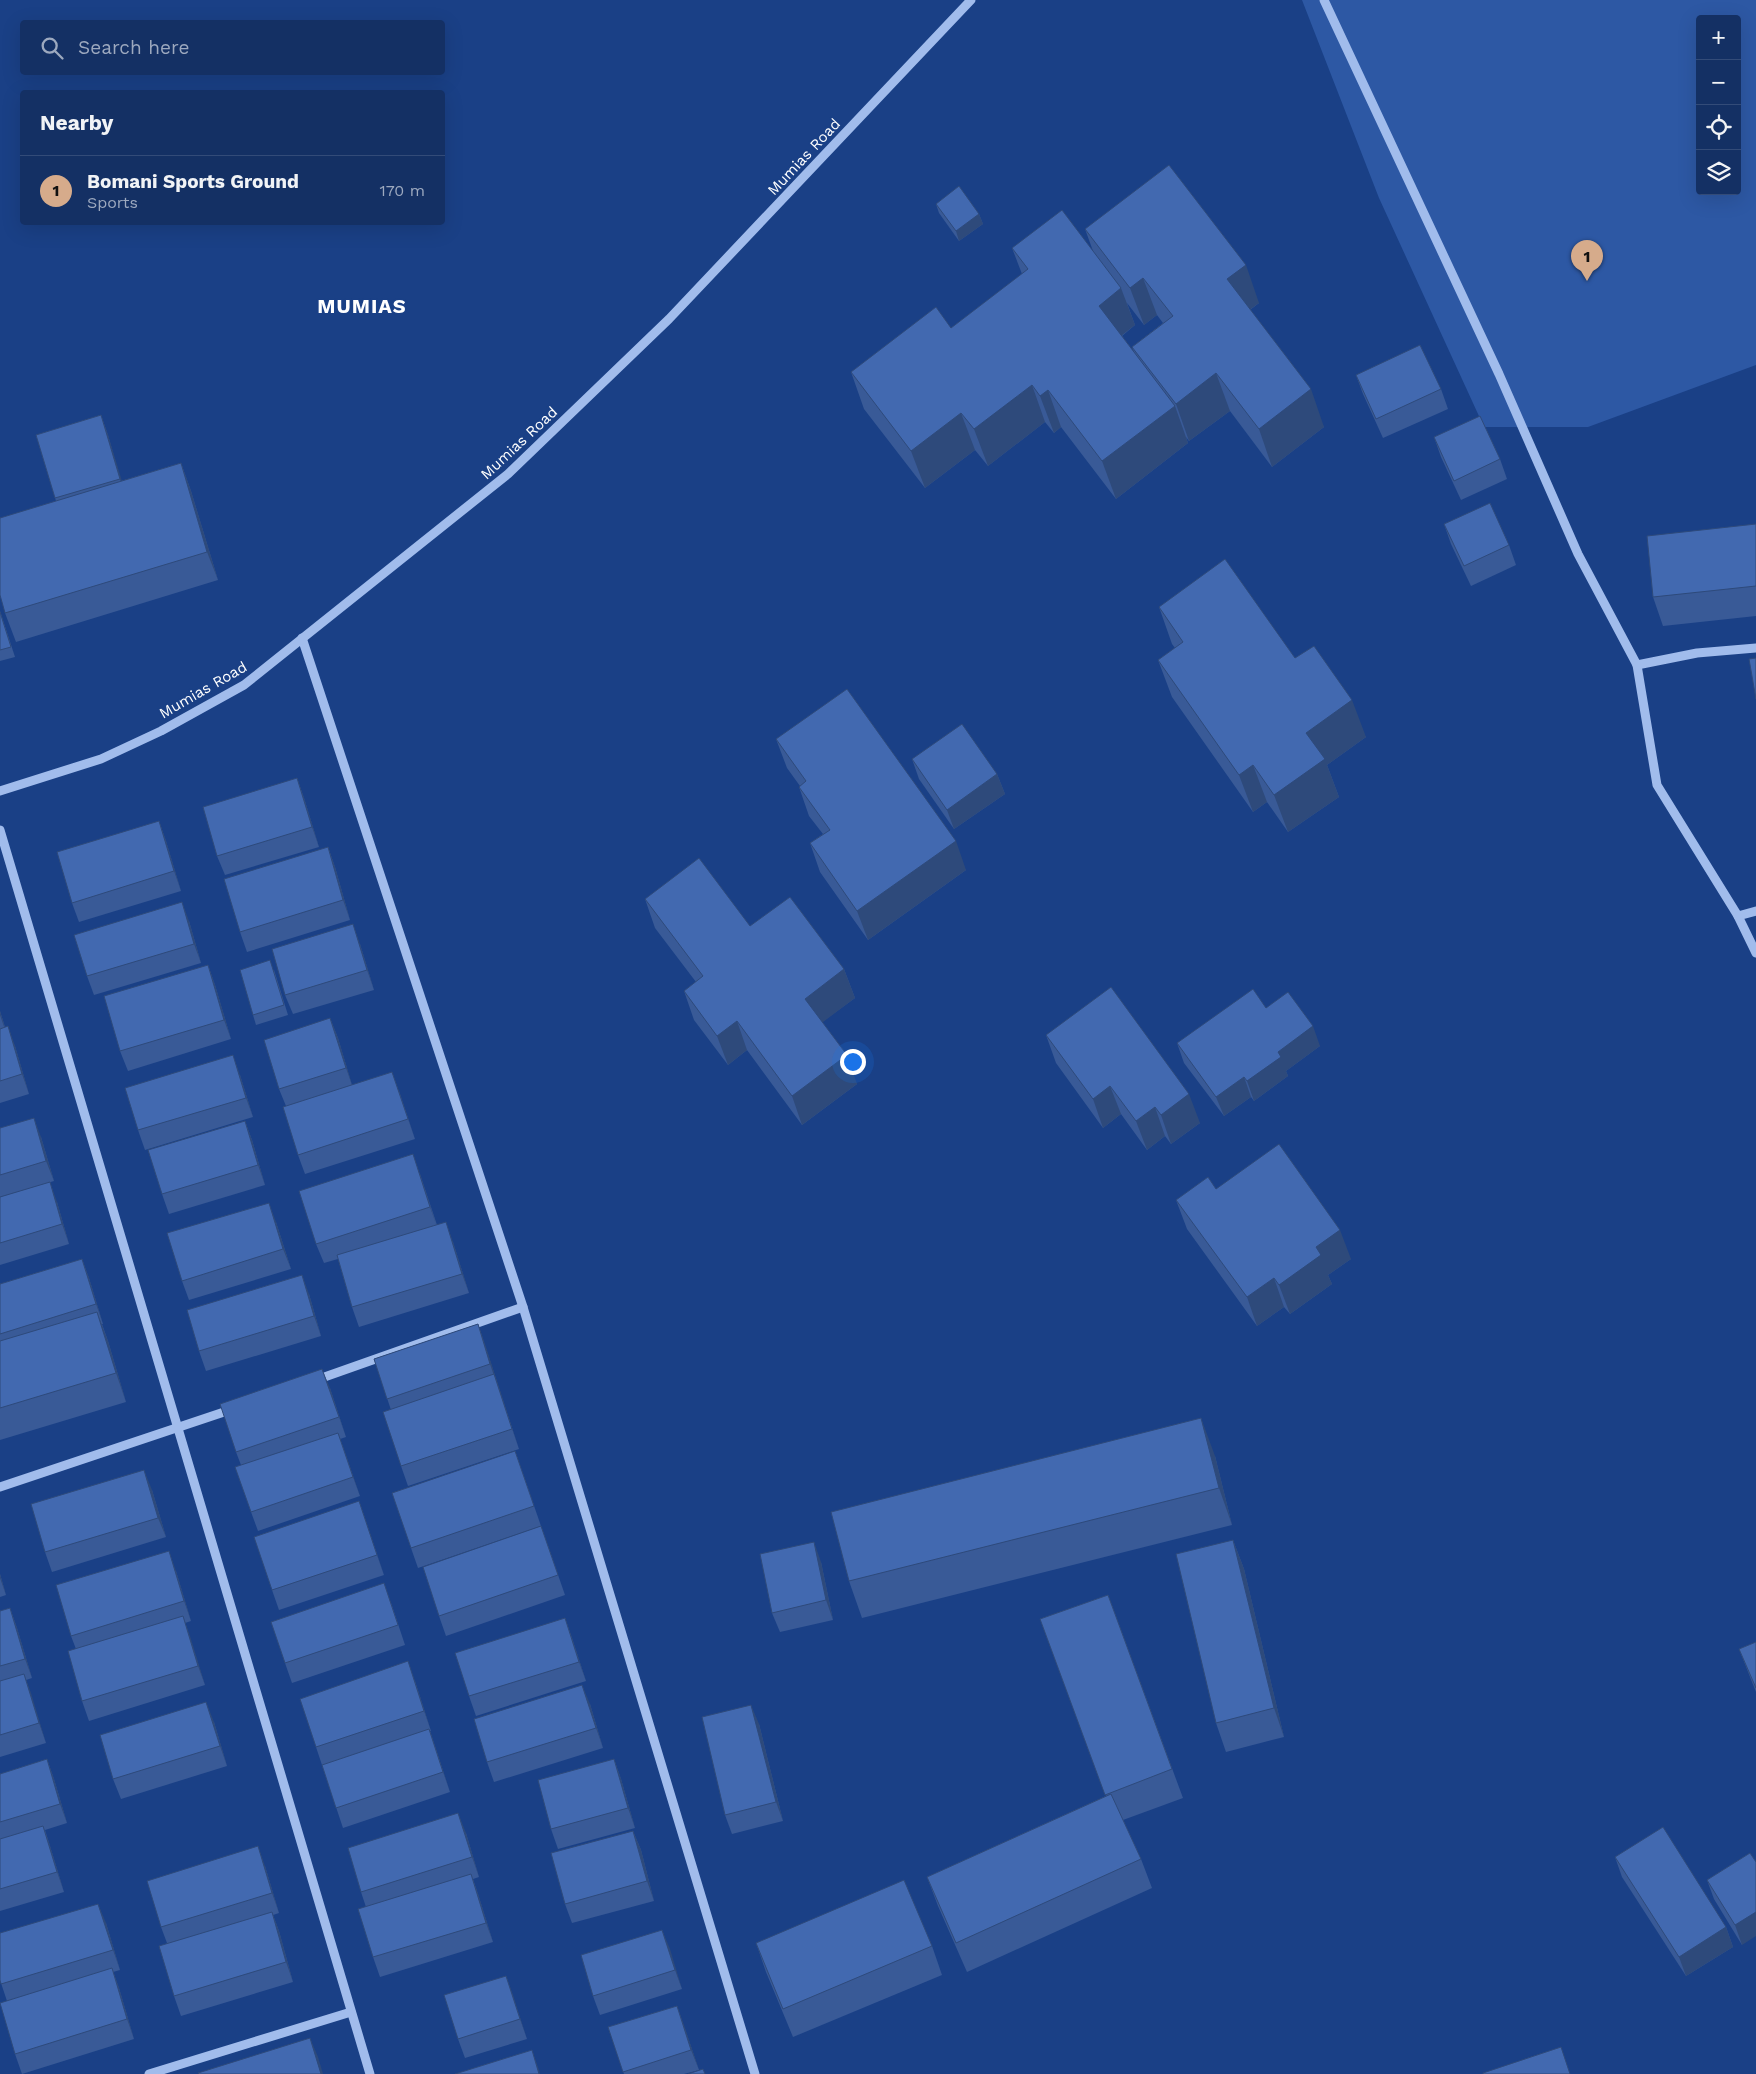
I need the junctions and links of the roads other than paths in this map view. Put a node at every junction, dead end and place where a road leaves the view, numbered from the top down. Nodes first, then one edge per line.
1 (971, 0) edge
2 (1324, 0) edge
3 (302, 638) junction
4 (1756, 648) edge
5 (1637, 665) junction
6 (0, 791) edge
7 (0, 830) edge
8 (1756, 912) edge
9 (1738, 916) junction
10 (1756, 953) edge
11 (523, 1307) junction
12 (309, 1382) edge
13 (244, 1406) edge
14 (178, 1428) junction
15 (0, 1487) edge
16 (351, 2012) junction
17 (149, 2074) edge
18 (370, 2074) edge
19 (755, 2074) edge

1 - 3 street, Mumias Road
2 - 5 street
3 - 6 street, Mumias Road
3 - 11 street
4 - 5 street
5 - 9 street
7 - 14 street
8 - 9 street
9 - 10 street
11 - 12 street
11 - 19 street
13 - 14 street
14 - 15 street
14 - 16 street
16 - 17 street
16 - 18 street

